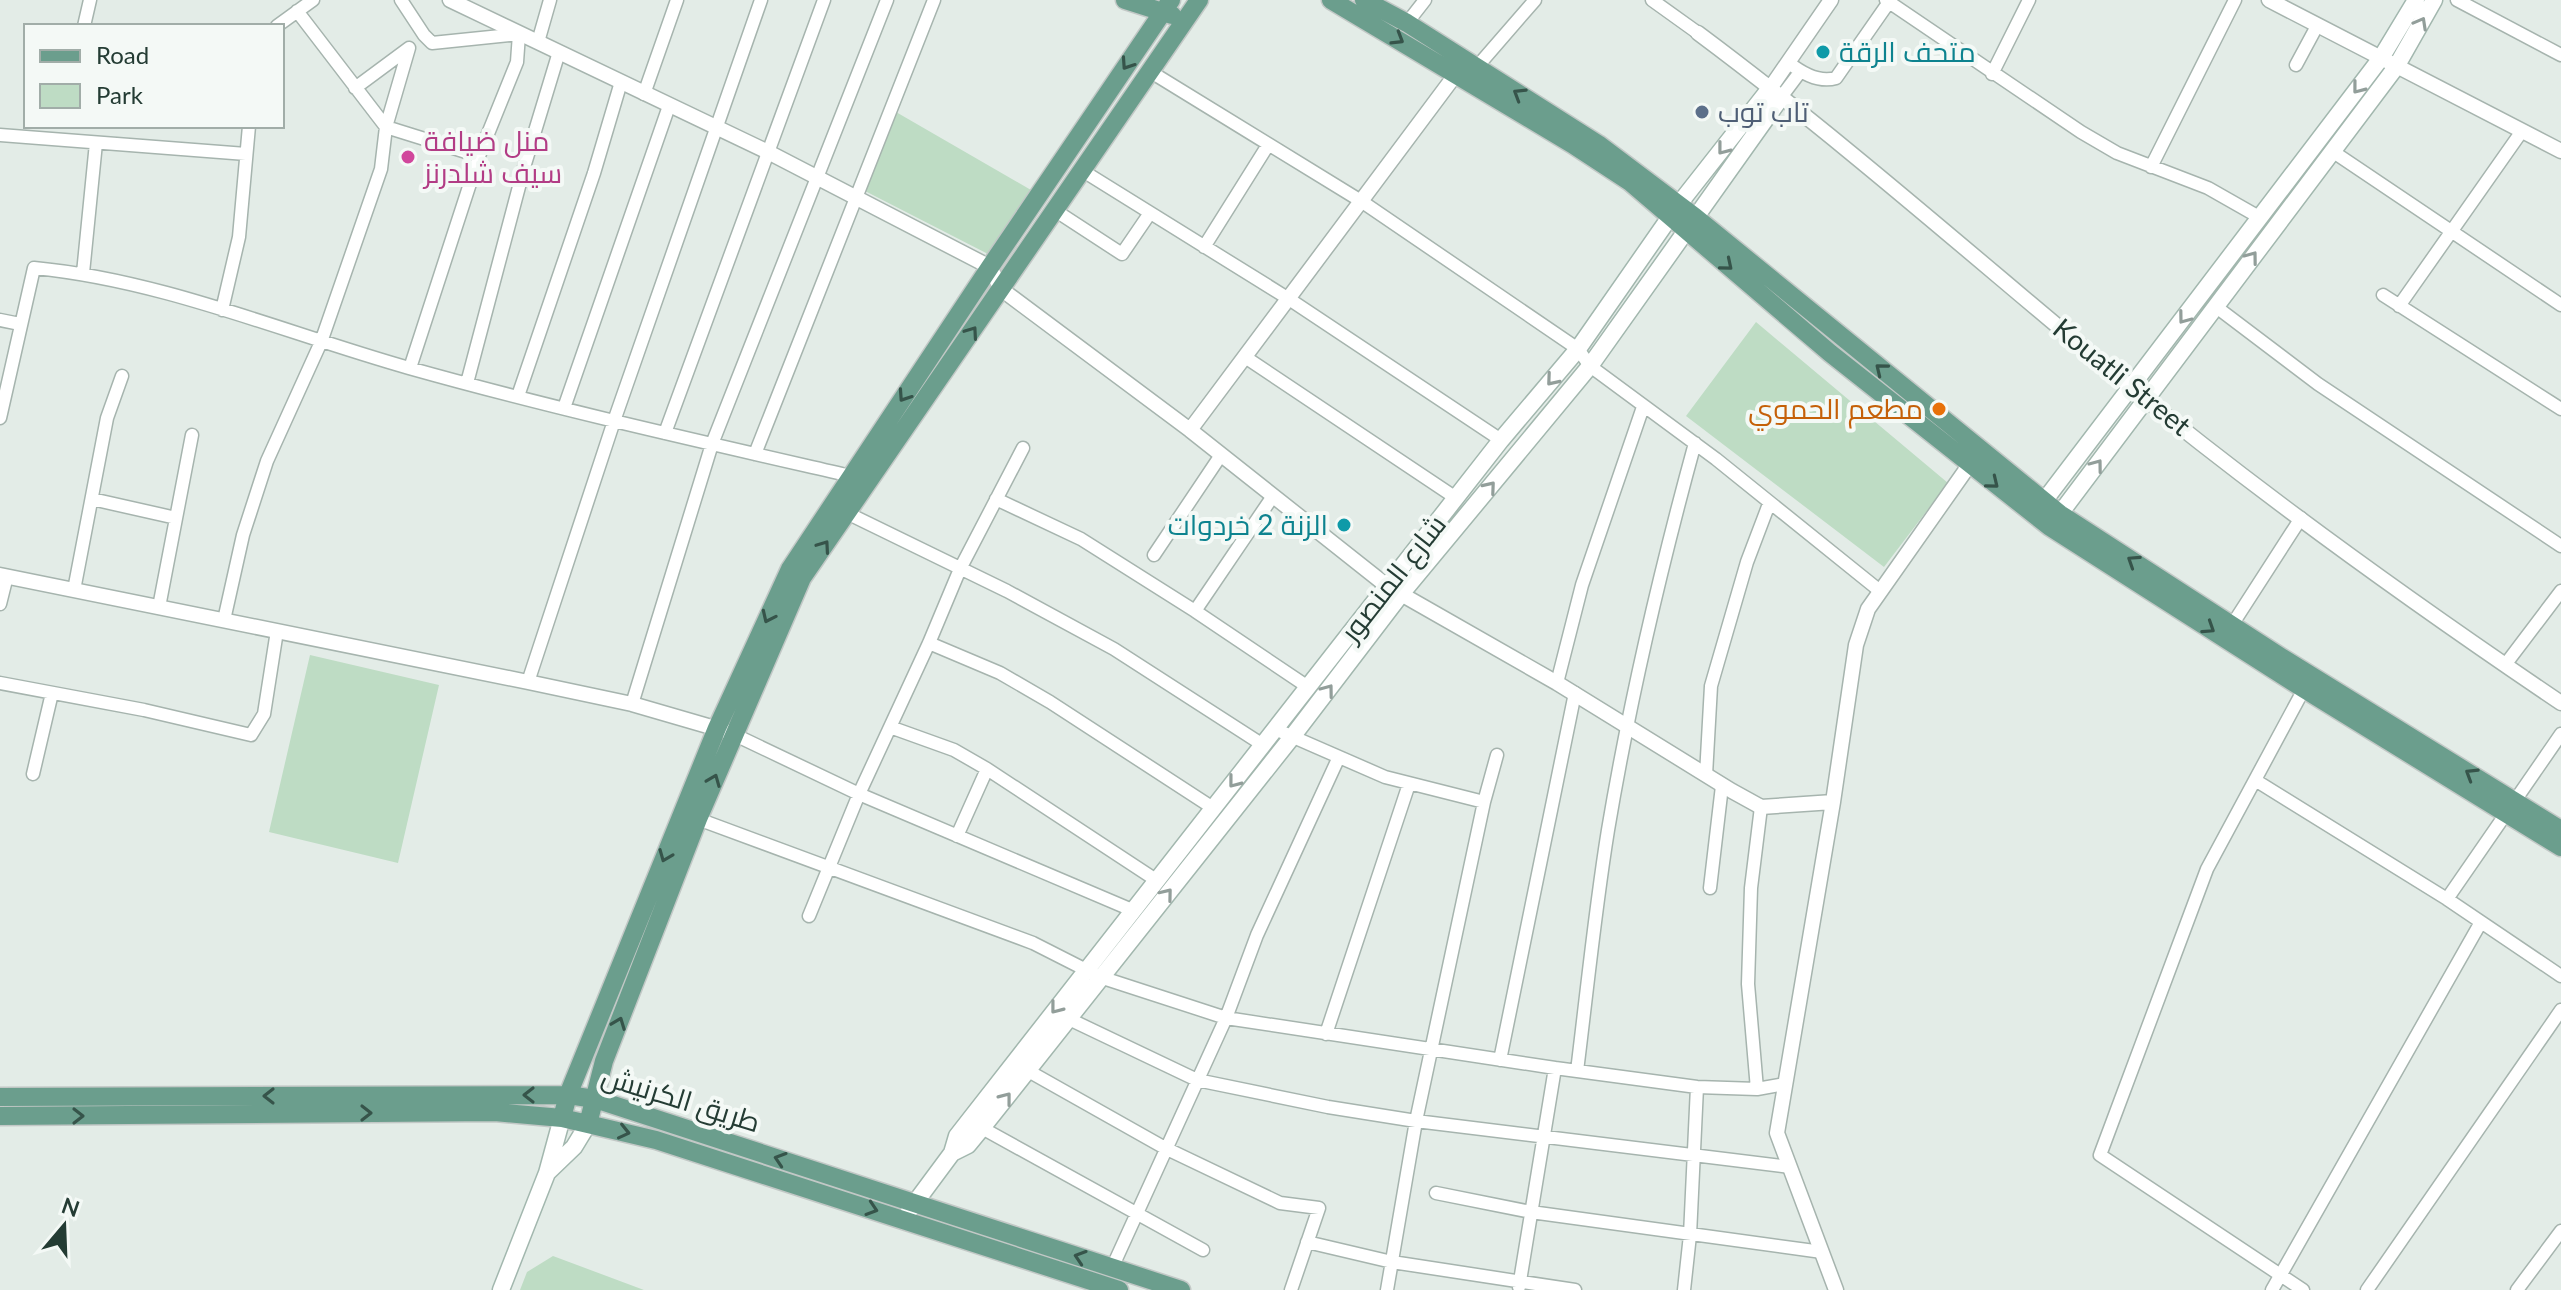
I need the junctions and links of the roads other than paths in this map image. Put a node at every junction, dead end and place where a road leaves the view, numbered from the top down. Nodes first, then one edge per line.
1 (90, 0) edge
2 (313, 0) edge
3 (401, 0) edge
4 (450, 0) edge
5 (550, 0) edge
6 (677, 0) edge
7 (761, 0) edge
8 (824, 0) edge
9 (887, 0) edge
10 (934, 0) edge
11 (1125, 0) edge
12 (1331, 0) edge
13 (1364, 0) edge
14 (1425, 0) edge
15 (1535, 0) edge
16 (1652, 0) edge
17 (1831, 0) edge
18 (2029, 0) edge
19 (2235, 0) edge
20 (2269, 0) edge
21 (2416, 0) edge
22 (2434, 0) edge
23 (2457, 0) edge
24 (1887, 1) edge
25 (1167, 6) edge
26 (1190, 7) edge
27 (297, 11) junction
28 (1407, 23) junction
29 (84, 24) edge
30 (280, 24) edge
31 (2317, 26) junction
32 (1698, 33) joint
33 (519, 34) junction
34 (424, 35) junction
35 (538, 42) junction
36 (409, 48) junction
37 (559, 52) junction
38 (2561, 55) edge
39 (2381, 58) junction
40 (2296, 65) dead end
41 (2396, 67) junction
42 (1476, 68) junction
43 (1794, 68) junction
44 (1151, 72) junction
45 (1456, 74) junction
46 (1992, 74) junction
47 (621, 82) junction
48 (355, 88) junction
49 (1776, 92) junction
50 (644, 94) junction
51 (669, 106) junction
52 (386, 127) junction
53 (62, 128) edge
54 (249, 128) edge
55 (717, 130) junction
56 (2522, 131) junction
57 (0, 135) edge
58 (59, 140) junction
59 (96, 143) junction
60 (1268, 145) junction
61 (2332, 151) junction
62 (2561, 151) edge
63 (768, 152) junction
64 (246, 154) junction
65 (479, 156) junction
66 (2151, 167) junction
67 (1083, 171) junction
68 (816, 177) junction
69 (856, 198) junction
70 (1361, 201) junction
71 (1674, 210) junction
72 (1056, 211) junction
73 (1150, 213) junction
74 (2259, 217) junction
75 (1690, 224) junction
76 (2450, 232) junction
77 (1204, 247) junction
78 (990, 267) junction
79 (83, 273) junction
80 (1001, 289) junction
81 (2383, 295) dead end
82 (1289, 299) junction
83 (2561, 305) edge
84 (2215, 306) junction
85 (2399, 306) junction
86 (222, 310) junction
87 (0, 320) edge
88 (20, 324) junction
89 (321, 342) junction
90 (1578, 349) junction
91 (1245, 357) junction
92 (1590, 366) junction
93 (410, 368) junction
94 (122, 376) dead end
95 (467, 383) junction
96 (2131, 387) junction
97 (518, 396) junction
98 (2146, 398) junction
99 (1643, 407) junction
100 (564, 408) junction
101 (2561, 409) edge
102 (0, 418) edge
103 (614, 421) junction
104 (1190, 430) junction
105 (665, 433) junction
106 (192, 435) dead end
107 (1501, 440) junction
108 (1695, 443) junction
109 (712, 444) junction
110 (1023, 448) dead end
111 (755, 454) junction
112 (1221, 455) junction
113 (1970, 464) junction
114 (857, 483) junction
115 (1273, 496) junction
116 (1456, 498) junction
117 (92, 499) junction
118 (996, 499) junction
119 (1769, 504) junction
120 (2038, 508) junction
121 (847, 513) junction
122 (176, 518) junction
123 (2301, 518) junction
124 (2055, 520) junction
125 (2561, 546) edge
126 (1154, 555) dead end
127 (960, 569) junction
128 (3, 576) edge
129 (74, 590) junction
130 (1394, 590) junction
131 (1880, 591) junction
132 (2561, 591) edge
133 (0, 604) edge
134 (159, 607) junction
135 (1195, 611) junction
136 (224, 620) junction
137 (2232, 625) junction
138 (277, 631) junction
139 (929, 643) junction
140 (2505, 665) junction
141 (528, 682) junction
142 (0, 683) edge
143 (1557, 683) junction
144 (1308, 687) junction
145 (2304, 689) junction
146 (52, 693) junction
147 (1575, 693) junction
148 (2561, 703) edge
149 (632, 704) junction
150 (1628, 726) junction
151 (890, 727) junction
152 (1275, 729) junction
153 (725, 731) junction
154 (2561, 734) edge
155 (1292, 737) junction
156 (1263, 745) junction
157 (1497, 755) dead end
158 (1338, 759) junction
159 (987, 769) junction
160 (33, 774) dead end
161 (1706, 775) junction
162 (2255, 780) junction
163 (1409, 784) junction
164 (1722, 786) junction
165 (859, 794) junction
166 (1484, 802) junction
167 (1833, 802) junction
168 (1761, 807) junction
169 (2510, 807) junction
170 (1213, 808) junction
171 (698, 819) junction
172 (2561, 830) edge
173 (957, 836) junction
174 (2561, 847) edge
175 (829, 867) junction
176 (1156, 880) junction
177 (1710, 888) dead end
178 (2447, 899) junction
179 (1132, 910) junction
180 (809, 916) dead end
181 (2481, 922) junction
182 (1093, 973) junction
183 (2561, 976) edge
184 (2561, 1010) edge
185 (1067, 1018) junction
186 (1226, 1018) junction
187 (1326, 1034) junction
188 (1432, 1050) junction
189 (1500, 1060) junction
190 (1020, 1066) junction
191 (1555, 1068) junction
192 (1577, 1071) junction
193 (1197, 1080) junction
194 (1785, 1084) junction
195 (1697, 1087) junction
196 (1757, 1089) junction
197 (568, 1095) junction
198 (0, 1097) edge
199 (595, 1099) junction
200 (0, 1116) edge
201 (562, 1118) junction
202 (1416, 1121) junction
203 (588, 1124) junction
204 (982, 1128) junction
205 (1542, 1137) junction
206 (1165, 1148) junction
207 (952, 1153) junction
208 (1694, 1155) junction
209 (1790, 1167) junction
210 (547, 1173) junction
211 (824, 1173) junction
212 (815, 1191) junction
213 (1436, 1193) dead end
214 (909, 1211) junction
215 (1531, 1212) junction
216 (1136, 1213) junction
217 (2561, 1231) edge
218 (1690, 1235) junction
219 (1307, 1242) junction
220 (1203, 1250) dead end
221 (1822, 1252) junction
222 (1392, 1262) junction
223 (1112, 1268) junction
224 (2280, 1274) junction
225 (1519, 1286) edge
226 (501, 1290) edge
227 (1119, 1290) edge
228 (1181, 1290) edge
229 (1291, 1290) edge
230 (1387, 1290) edge
231 (1575, 1290) edge
232 (1684, 1290) edge
233 (1836, 1290) edge
234 (2272, 1290) edge
235 (2303, 1290) edge
236 (2367, 1290) edge
237 (2517, 1290) edge

1 - 29 street
2 - 27 street
3 - 34 street
4 - 33 street
5 - 35 street
6 - 50 street
7 - 55 street
8 - 63 street
9 - 68 street
10 - 69 street
11 - 25 main road
12 -> 45 main road
13 - 28 main road
14 - 28 street
15 - 42 street
16 - 32 street
17 - 43 street, شارع المنصور
18 - 46 street
19 - 66 street
20 - 31 street
21 - 39 main road
41 -> 22 main road
23 - 38 street
24 - 43 street
24 - 46 street
25 - 26 main road
25 -> 78 main road
26 - 44 main road
27 - 30 street
27 - 48 street
28 - 42 main road
31 - 39 street
31 - 40 street
32 - 49 street, Kouatli Street
33 - 34 street
33 - 35 street
33 - 65 street
34 - 36 street
35 - 37 street
36 - 48 street
36 - 52 street
37 - 47 street
37 - 95 street
39 - 41 street
39 -> 74 main road
41 - 56 street
41 - 61 main road
71 -> 42 main road
43 - 49 street, شارع المنصور
44 - 60 street
44 - 67 main road
45 - 70 street
45 - 71 main road
46 - 66 street
47 - 50 street
47 - 97 street
48 - 52 street
49 -> 71 main road, شارع المنصور
49 - 75 main road, شارع المنصور
49 - 96 street, Kouatli Street
50 - 51 street
51 - 55 street
51 - 100 street
52 - 65 street
52 - 89 street
53 - 58 street
54 - 64 street
55 - 63 street
55 - 103 street
56 - 62 street
56 - 76 street
57 - 58 street
58 - 59 street
59 - 64 street
59 - 79 street
60 - 70 street
60 - 77 street
61 - 76 street
84 -> 61 main road
63 - 68 street
63 - 105 street
64 - 86 street
65 - 93 street
66 - 74 street
67 - 72 main road
67 - 73 street
68 - 69 street
68 - 109 street
69 - 78 street
69 - 111 street
70 - 82 street
70 - 90 street
71 - 75 main road
71 - 90 main road, شارع المنصور
72 - 73 street
72 - 80 main road
73 - 77 street
74 -> 96 main road
75 - 92 main road, شارع المنصور
75 -> 113 main road
120 -> 75 main road
76 - 83 street
76 - 85 street
77 - 82 street
78 - 80 street
78 -> 114 main road
79 - 86 street
79 - 88 street
80 - 104 street
114 -> 80 main road
81 - 85 street
82 - 91 street
82 - 107 street
84 - 98 main road
84 - 125 street
85 - 101 street
86 - 89 street
87 - 88 street
88 - 102 street
89 - 93 street
89 - 136 street
90 - 92 street
90 -> 107 main road, شارع المنصور
91 - 104 street
91 - 116 street
92 - 99 street
130 -> 92 main road, شارع المنصور
93 - 95 street
94 - 117 street
95 - 97 street
96 - 98 street, Kouatli Street
96 - 120 main road
97 - 100 street
98 - 123 street, Kouatli Street
124 -> 98 main road
99 - 108 street
99 - 143 street
100 - 103 street
103 - 105 street
103 - 141 street
104 - 112 street
105 - 109 street
106 - 122 street
107 - 116 main road, شارع المنصور
108 - 119 street
108 - 150 street
109 - 111 street
109 - 149 street
110 - 118 street
111 - 114 street
112 - 115 street
112 - 126 street
113 -> 120 main road
113 - 131 street
114 - 121 main road
114 -> 153 main road
115 - 130 street
115 - 135 street
116 - 130 main road, شارع المنصور
117 - 122 street
117 - 129 street
118 - 127 street
118 - 135 street
119 - 131 street
119 - 161 street
120 - 124 main road
121 - 127 street
153 -> 121 main road
122 - 134 street
123 - 137 street
123 - 140 street, Kouatli Street
137 -> 124 main road
124 -> 145 main road
127 - 139 street
127 - 156 street
128 - 129 street
128 - 133 street
129 - 134 street
130 - 143 street
130 - 144 main road, شارع المنصور
155 -> 130 main road, شارع المنصور
131 - 167 street
132 - 140 street
134 - 136 street
135 - 144 street
136 - 138 street
169 -> 137 main road
138 - 141 street
138 - 146 street
139 - 151 street
139 - 170 street
140 - 148 street, Kouatli Street
141 - 149 street
142 - 146 street
143 - 147 street
144 - 152 main road, شارع المنصور
145 - 162 street
145 - 169 main road
146 - 160 street
147 - 150 street
147 - 189 street
149 - 153 street
150 - 161 street
150 - 192 street
151 - 159 street
151 - 165 street
152 - 155 street
152 - 156 main road, شارع المنصور
153 - 165 street
171 -> 153 main road
153 -> 197 main road
154 - 169 street
155 - 158 street
182 -> 155 main road, شارع المنصور
156 -> 170 main road, شارع المنصور
157 - 166 street
158 - 163 street
158 - 186 street
159 - 173 street
159 - 176 street
161 - 164 street
162 - 178 street
162 - 224 street
163 - 166 street
163 - 187 street
164 - 168 street
164 - 177 street
165 - 173 street
165 - 175 street
166 - 188 street
167 - 168 street
167 - 194 street
168 - 196 street
169 - 172 main road
169 - 174 main road
169 - 178 street
170 - 176 main road, شارع المنصور
171 - 175 street
199 -> 171 main road
173 - 179 street
175 - 180 street
175 - 182 street
176 - 179 main road, شارع المنصور
178 - 181 street
179 - 182 main road, شارع المنصور
181 - 183 street
181 - 224 street
182 - 185 main road, شارع المنصور
182 - 186 street
182 -> 190 main road, شارع المنصور
184 - 236 street
185 - 190 main road, شارع المنصور
185 - 193 street
186 - 187 street
186 - 193 street
187 - 188 street
188 - 189 street
188 - 202 street
189 - 191 street
204 -> 190 main road, شارع المنصور
190 - 206 street
190 - 207 main road, شارع المنصور
191 - 192 street
191 - 205 street
192 - 195 street
193 - 202 street
193 - 206 street
194 - 196 street
194 - 209 street
195 - 196 street
195 - 208 street
197 -> 198 main road, طريق الكرنيش
197 - 199 main road, طريق الكرنيش
197 - 201 main road
199 - 203 main road
211 -> 199 main road, طريق الكرنيش
200 -> 201 main road, طريق الكرنيش
201 - 203 main road, طريق الكرنيش
201 - 210 main road
202 - 205 street
202 - 222 street
203 - 210 main road
203 -> 212 main road, طريق الكرنيش
204 - 207 main road, شارع المنصور
204 - 216 street
205 - 208 street
205 - 215 street
206 - 216 street
206 - 219 street
207 - 214 main road, شارع المنصور
208 - 209 street
208 - 218 street
209 - 221 street
210 - 226 main road
211 - 212 main road
211 - 214 main road, طريق الكرنيش
212 -> 214 main road, طريق الكرنيش
213 - 215 street
223 -> 214 main road, طريق الكرنيش
214 - 227 main road, طريق الكرنيش
215 - 218 street
215 - 225 street
216 - 220 street
216 - 223 street
217 - 237 street
218 - 221 street
218 - 232 street
219 - 222 street
219 - 229 street
221 - 233 street
222 - 225 street
222 - 230 street
223 - 228 main road, طريق الكرنيش
224 - 234 street
224 - 235 street
225 - 231 street

